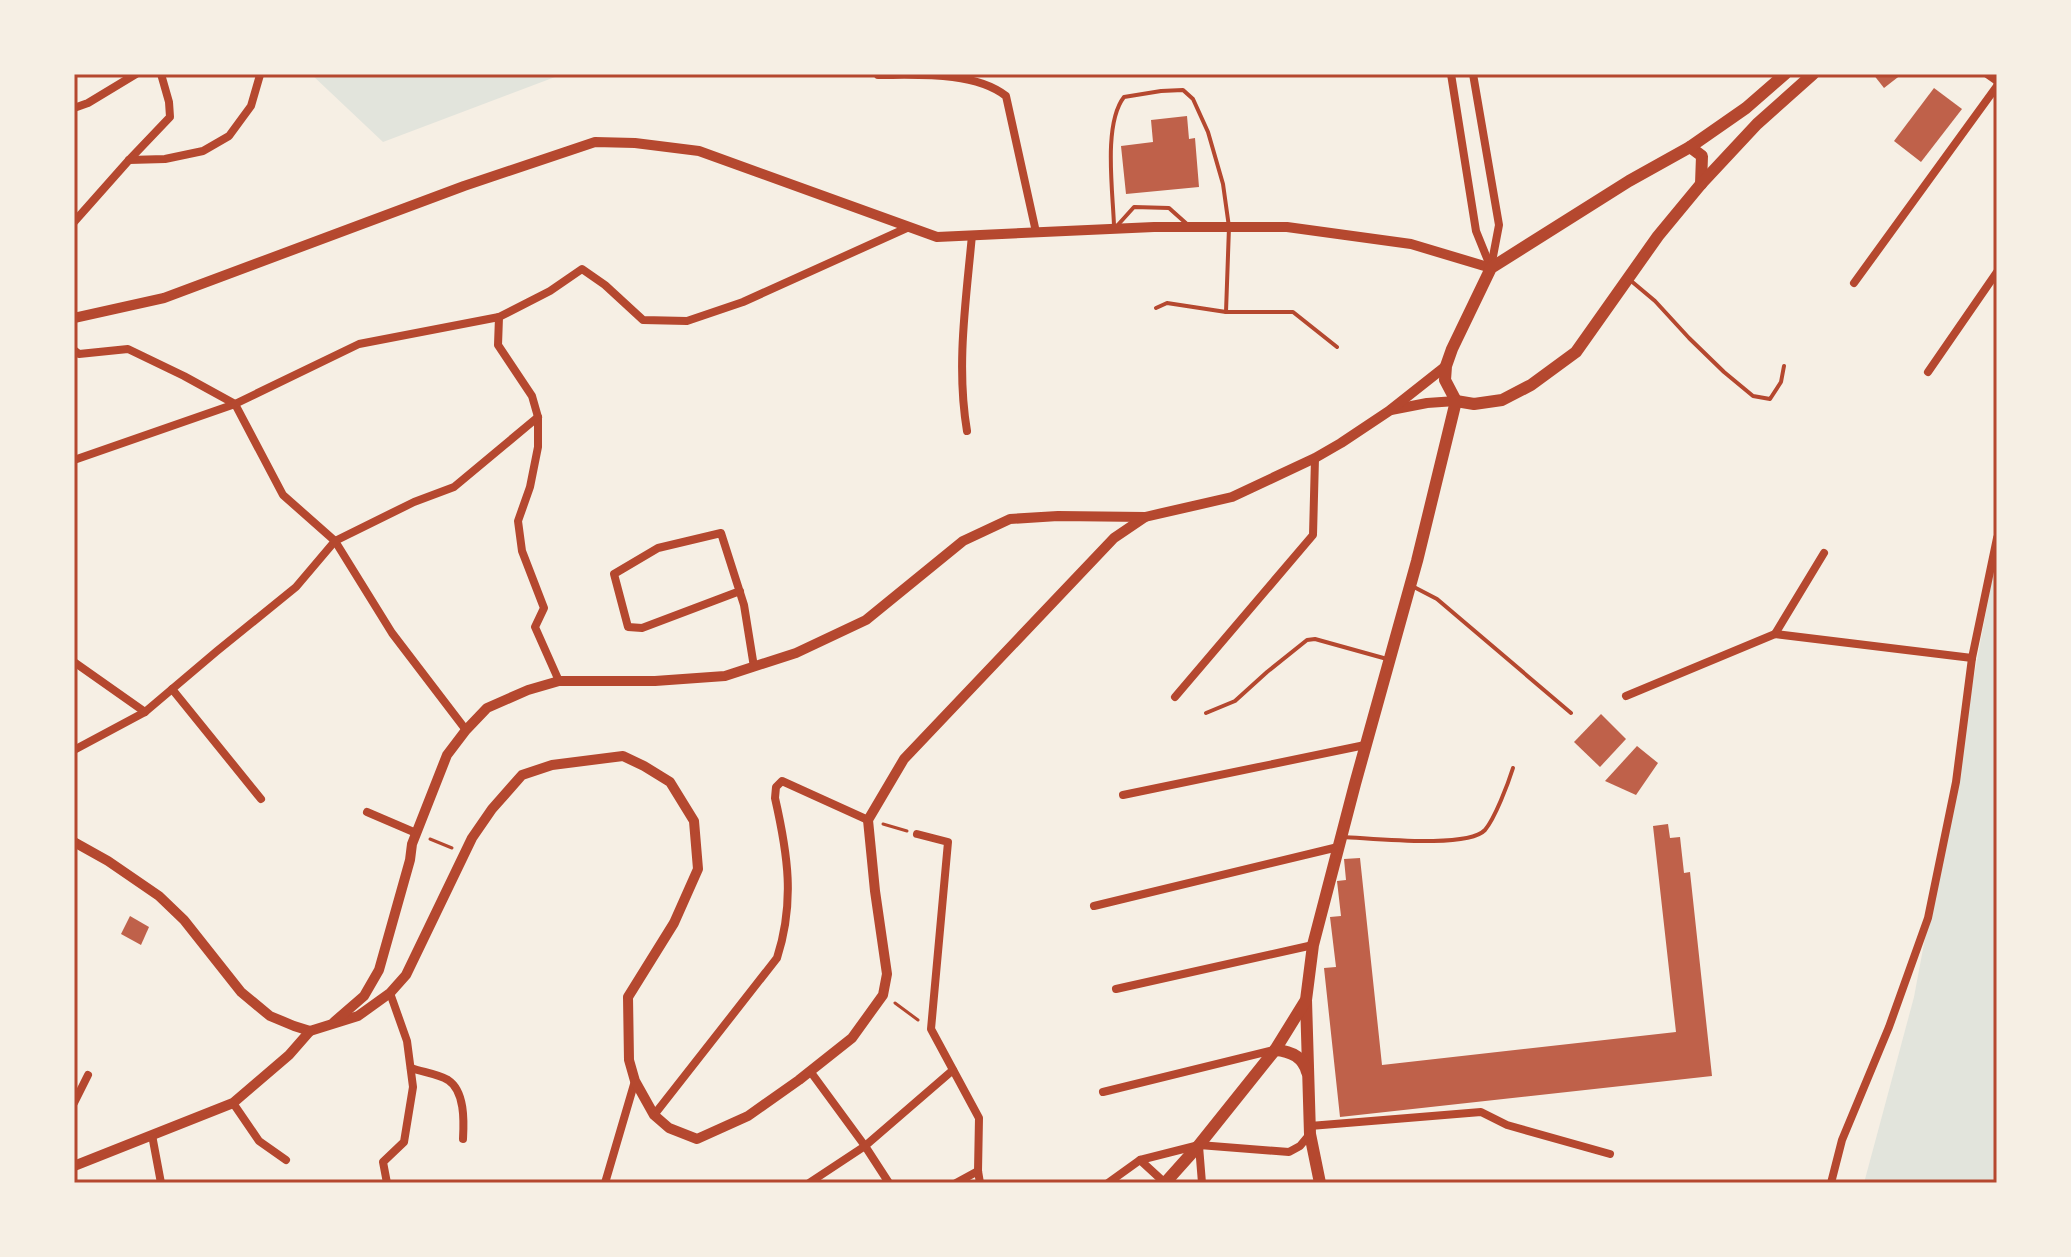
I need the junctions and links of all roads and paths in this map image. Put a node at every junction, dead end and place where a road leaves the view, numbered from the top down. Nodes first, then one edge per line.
1 (136, 74) edge
2 (161, 74) edge
3 (1451, 74) edge
4 (1473, 74) edge
5 (1785, 74) edge
6 (1813, 74) edge
7 (1987, 74) edge
8 (260, 75) edge
9 (878, 75) edge
10 (1997, 84) edge
11 (74, 108) edge
12 (1690, 147) junction
13 (129, 160) junction
14 (1701, 184) junction
15 (74, 222) edge
16 (909, 227) junction
17 (1189, 227) junction
18 (1229, 227) junction
19 (1114, 229) junction
20 (1036, 232) junction
21 (972, 235) junction
22 (1491, 268) junction
23 (1997, 272) edge
24 (1628, 279) junction
25 (1854, 283) dead end
26 (1156, 308) dead end
27 (1226, 312) junction
28 (499, 317) junction
29 (74, 318) edge
30 (1337, 347) dead end
31 (74, 350) edge
32 (1446, 366) junction
33 (1784, 366) dead end
34 (1928, 372) dead end
35 (1456, 401) junction
36 (235, 404) junction
37 (1389, 411) junction
38 (538, 417) junction
39 (967, 431) dead end
40 (1315, 458) junction
41 (74, 460) edge
42 (1145, 517) junction
43 (1997, 538) edge
44 (335, 541) junction
45 (1824, 553) dead end
46 (1410, 584) junction
47 (740, 591) junction
48 (1775, 634) junction
49 (1972, 658) junction
50 (1389, 659) junction
51 (74, 662) edge
52 (754, 667) junction
53 (559, 681) junction
54 (172, 689) junction
55 (1626, 696) dead end
56 (1175, 697) dead end
57 (145, 712) junction
58 (1206, 713) dead end
59 (1571, 713) dead end
60 (466, 730) junction
61 (1365, 745) junction
62 (74, 750) edge
63 (1513, 768) dead end
64 (1123, 795) dead end
65 (261, 799) dead end
66 (367, 812) dead end
67 (868, 820) junction
68 (416, 833) junction
69 (917, 834) joint
70 (430, 839) dead end
71 (74, 842) edge
72 (1339, 842) junction
73 (459, 850) dead end
74 (1094, 906) dead end
75 (1313, 945) junction
76 (1116, 989) dead end
77 (390, 993) junction
78 (883, 995) junction
79 (1306, 1000) junction
80 (333, 1023) junction
81 (931, 1029) junction
82 (310, 1031) junction
83 (1275, 1050) junction
84 (411, 1068) junction
85 (953, 1070) junction
86 (810, 1071) junction
87 (88, 1075) dead end
88 (1309, 1079) junction
89 (635, 1081) junction
90 (1103, 1092) dead end
91 (74, 1103) edge
92 (233, 1103) junction
93 (654, 1115) junction
94 (1310, 1130) junction
95 (152, 1135) junction
96 (463, 1139) dead end
97 (1199, 1145) junction
98 (865, 1146) junction
99 (1610, 1154) dead end
100 (286, 1160) dead end
101 (1140, 1160) junction
102 (74, 1166) edge
103 (978, 1171) junction
104 (161, 1183) edge
105 (387, 1183) edge
106 (605, 1183) edge
107 (809, 1183) edge
108 (889, 1183) edge
109 (956, 1183) edge
110 (980, 1183) edge
111 (1108, 1183) edge
112 (1165, 1183) edge
113 (1202, 1183) edge
114 (1320, 1183) edge
115 (1831, 1183) edge

1 - 11 street
2 - 13 street
3 - 22 street
4 - 22 street
5 - 12 main road
6 - 14 main road
7 - 10 street
8 - 13 street
9 - 20 street
10 - 25 street
12 - 14 main road
12 - 22 main road
13 - 15 street
14 - 24 main road
16 - 21 street
16 - 28 street
16 - 29 street
17 - 18 street
17 - 19 street
17 - 19 lane
18 - 19 lane
18 - 22 street
18 - 27 lane
19 - 20 street
20 - 21 street
21 - 39 street
22 - 32 main road
23 - 34 street
24 - 33 lane
24 - 35 main road
26 - 27 lane
27 - 30 lane
28 - 36 street
28 - 38 street
31 - 36 street
32 - 35 main road
32 - 37 street
35 - 37 street
35 - 46 main road
36 - 41 street
36 - 44 street
37 - 40 street
38 - 44 street
38 - 53 street
40 - 42 street
40 - 56 street
42 - 52 street
42 - 67 street
43 - 49 street
44 - 54 street
44 - 60 street
45 - 48 street
46 - 50 main road
46 - 59 lane
47 - 47 street
47 - 52 street
48 - 49 street
48 - 55 street
49 - 115 street
50 - 58 lane
50 - 61 main road
51 - 57 street
52 - 53 street
53 - 60 street
54 - 57 street
54 - 65 street
57 - 62 street
60 - 68 street
61 - 64 street
61 - 72 main road
63 - 72 lane
66 - 68 street
67 - 69 path
67 - 78 street
67 - 93 street
68 - 80 street
69 - 81 street
70 - 73 path
71 - 82 street
72 - 74 street
72 - 75 main road
75 - 76 street
75 - 79 main road
77 - 80 street
77 - 84 street
77 - 89 street
78 - 81 path
78 - 86 street
79 - 83 main road
79 - 88 main road
80 - 82 street
81 - 85 street
82 - 92 street
83 - 88 main road
83 - 90 street
83 - 97 main road
84 - 96 street
84 - 105 street
85 - 98 street
85 - 103 street
86 - 93 street
86 - 98 street
87 - 91 street
88 - 94 main road
89 - 93 street
89 - 106 street
92 - 95 street
92 - 100 street
94 - 97 street
94 - 99 street
94 - 114 main road
95 - 102 street
95 - 104 street
97 - 101 street
97 - 112 main road
97 - 113 street
98 - 107 street
98 - 108 street
101 - 111 street
101 - 112 street
103 - 109 street
103 - 110 street

